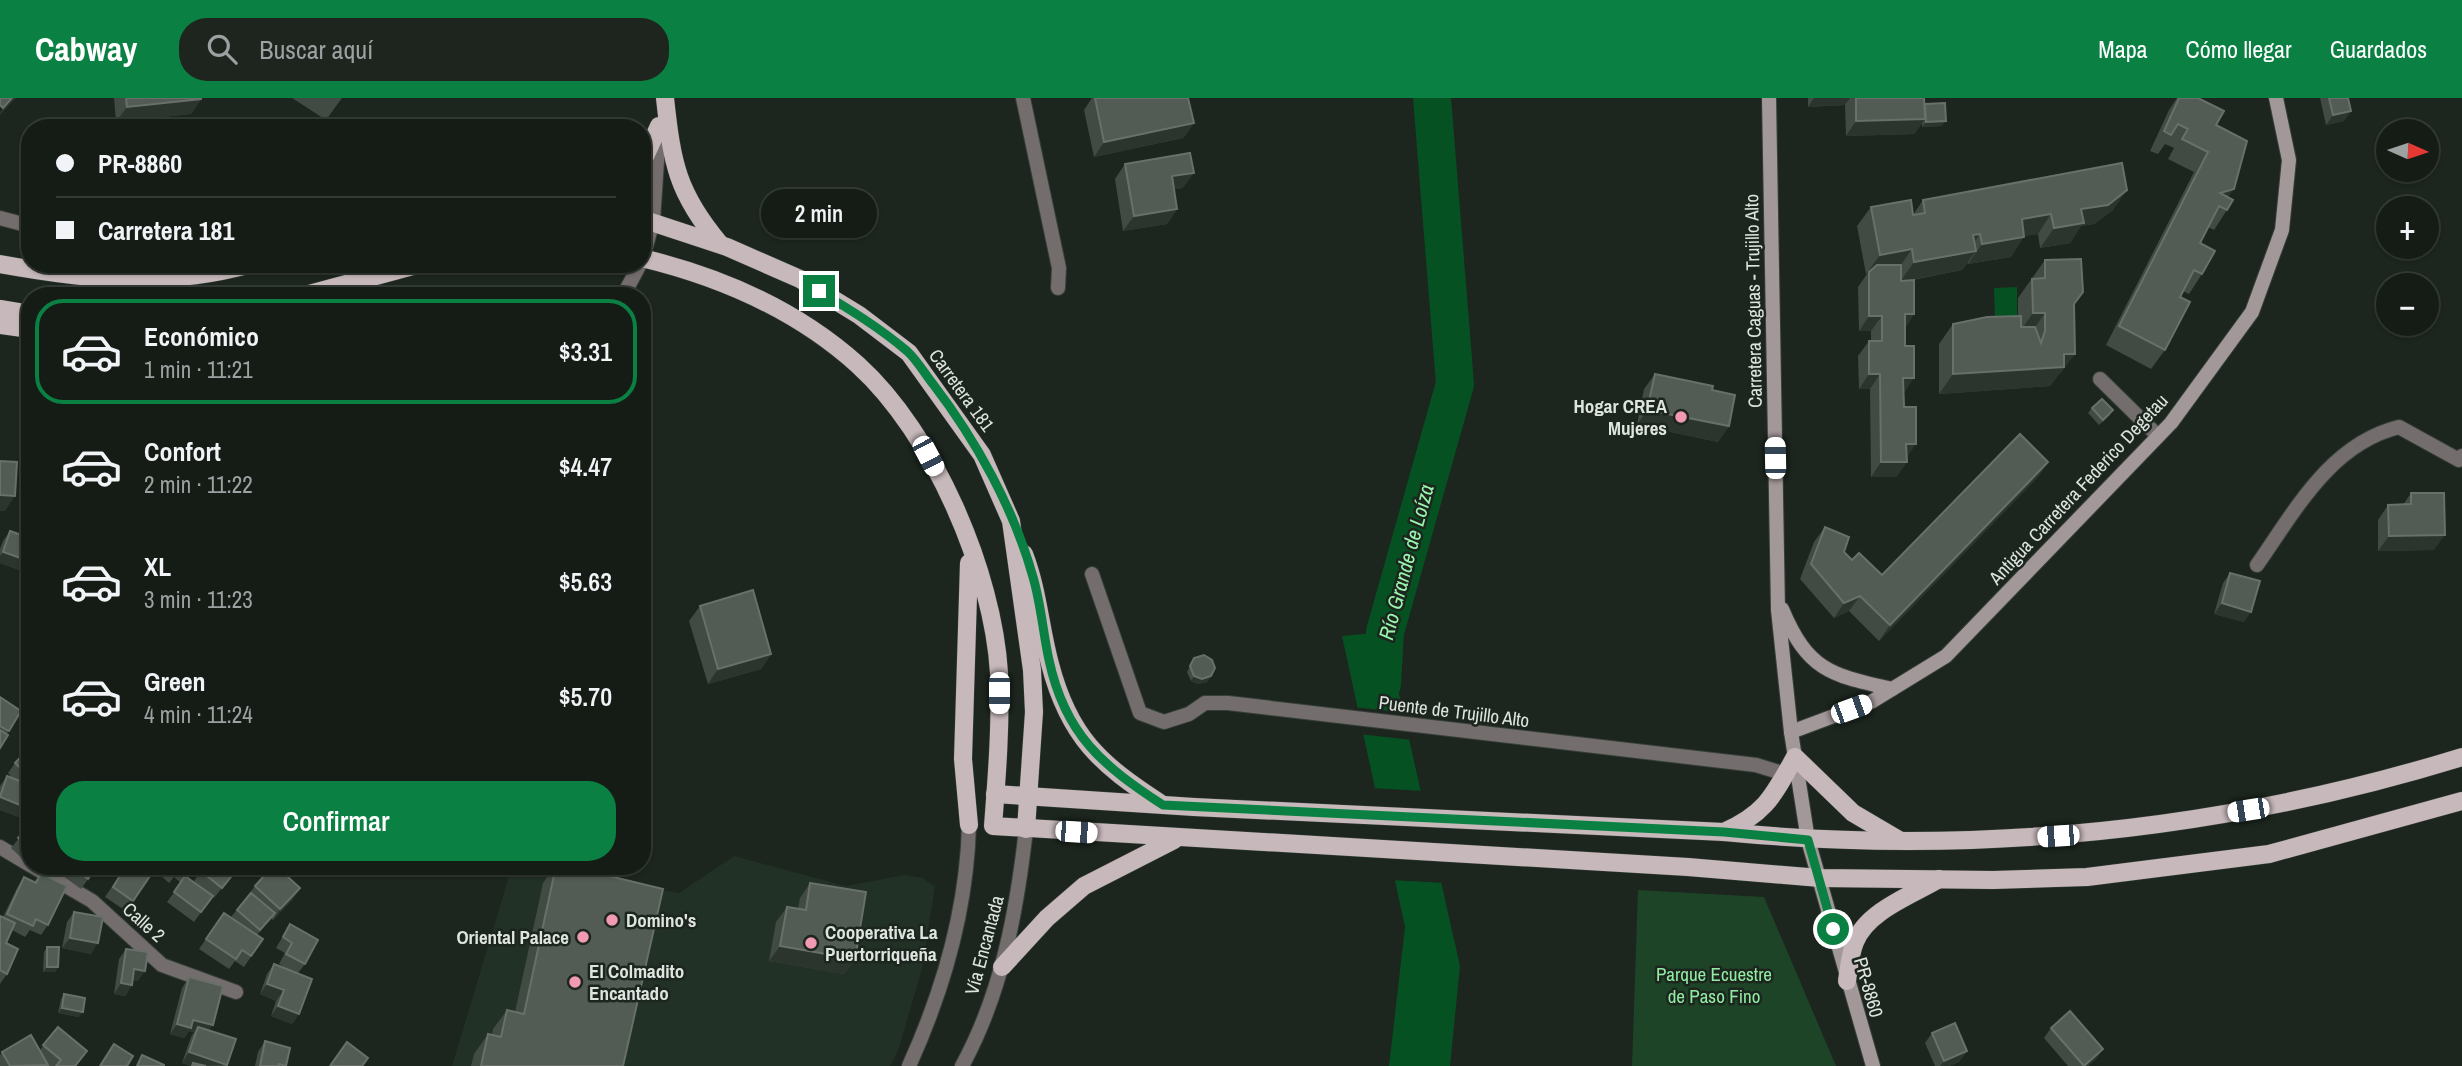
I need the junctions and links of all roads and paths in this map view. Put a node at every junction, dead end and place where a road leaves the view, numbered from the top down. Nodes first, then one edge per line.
1 (663, 98) edge
2 (1023, 98) edge
3 (1769, 98) edge
4 (2276, 98) edge
5 (659, 126) junction
6 (651, 143) edge
7 (651, 194) edge
8 (0, 218) edge
9 (651, 221) edge
10 (21, 224) edge
11 (720, 244) junction
12 (651, 263) edge
13 (0, 264) edge
14 (21, 267) edge
15 (57, 273) edge
16 (210, 273) edge
17 (387, 273) edge
18 (335, 287) edge
19 (1058, 288) dead end
20 (0, 309) edge
21 (21, 312) edge
22 (0, 325) edge
23 (21, 328) edge
24 (2100, 379) dead end
25 (2158, 436) junction
26 (2462, 456) edge
27 (1011, 521) junction
28 (969, 542) junction
29 (2256, 565) dead end
30 (1092, 575) dead end
31 (1777, 597) junction
32 (1892, 689) junction
33 (1791, 732) junction
34 (1795, 757) junction
35 (2462, 757) edge
36 (1786, 774) junction
37 (995, 794) junction
38 (1029, 796) junction
39 (2462, 801) edge
40 (1163, 805) junction
41 (970, 825) joint
42 (1026, 828) junction
43 (1724, 832) junction
44 (1186, 839) junction
45 (1808, 840) junction
46 (1899, 841) junction
47 (0, 847) edge
48 (21, 859) edge
49 (48, 875) edge
50 (1820, 878) junction
51 (1941, 879) junction
52 (1002, 967) junction
53 (1847, 981) junction
54 (236, 992) dead end
55 (909, 1066) edge
56 (962, 1066) edge
57 (1872, 1066) edge

1 - 5 street
1 - 11 main road
2 - 19 street
3 - 31 street, Carretera Caguas - Trujillo Alto
4 - 25 street, Antigua Carretera Federico Degetau
5 - 6 main road
5 - 7 street
8 - 10 street
9 - 11 main road, Carretera 181
11 - 27 main road, Carretera 181
12 - 28 main road
13 - 14 main road
15 - 16 main road
17 - 18 main road
20 - 21 main road
22 - 23 main road
24 - 25 street
25 - 32 street, Antigua Carretera Federico Degetau
26 - 29 street
27 - 38 main road, Carretera 181
27 - 40 main road
28 - 37 main road
28 - 41 main road
30 - 36 street, Puente de Trujillo Alto
31 - 32 street
31 - 33 street, Carretera Caguas - Trujillo Alto
32 - 33 street, Antigua Carretera Federico Degetau
33 - 34 street, Carretera Caguas - Trujillo Alto
34 - 36 main road
34 - 45 street, Carretera Caguas - Trujillo Alto
34 - 46 main road
35 - 46 main road
36 - 43 main road
37 - 38 main road
37 - 42 main road
38 - 40 main road
38 - 42 main road, Carretera 181
39 - 51 main road
40 - 43 main road
41 - 55 street, Vía Encantada
42 - 44 main road
42 - 52 street, Vía Encantada
43 - 45 main road
44 - 50 main road
44 - 52 main road
45 - 46 main road
45 - 50 street, Carretera Caguas - Trujillo Alto
47 - 48 street, Calle 2
49 - 54 street, Calle 2
50 - 51 main road
50 - 53 street, PR-8860 / PR-8860
51 - 53 main road
52 - 56 street, Vía Encantada
53 - 57 street, PR-8860 / PR-8860

